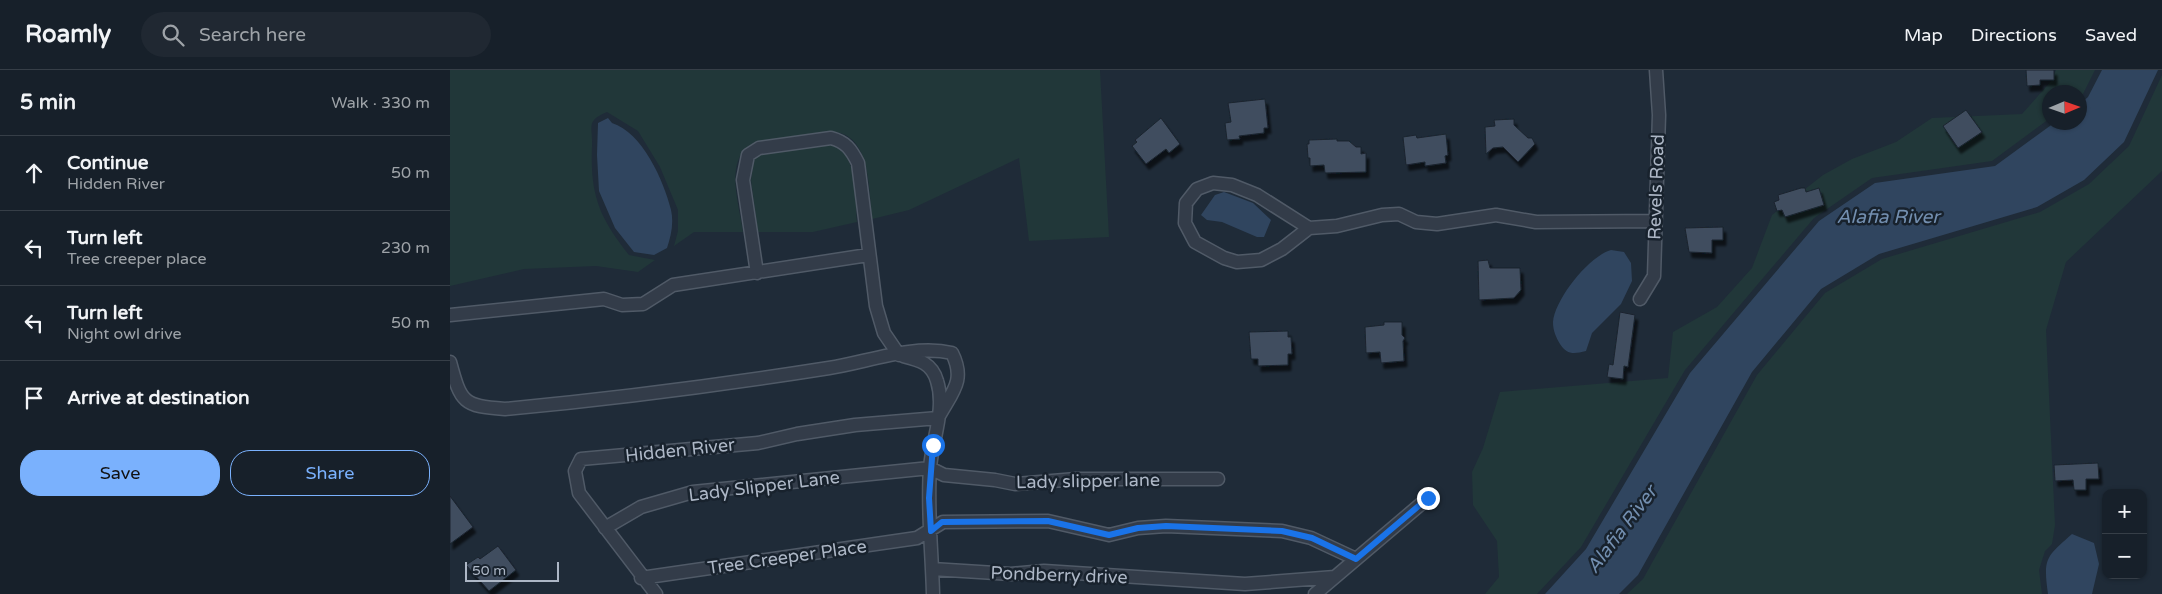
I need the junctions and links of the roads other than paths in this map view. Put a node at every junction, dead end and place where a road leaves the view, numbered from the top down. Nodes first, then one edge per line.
1 (1656, 70) edge
2 (1655, 221) junction
3 (1308, 228) junction
4 (868, 255) junction
5 (757, 272) junction
6 (1640, 299) dead end
7 (450, 314) edge
8 (899, 355) junction
9 (450, 362) edge
10 (938, 418) junction
11 (930, 468) junction
12 (1218, 479) dead end
13 (1428, 498) dead end
14 (605, 528) junction
15 (931, 531) junction
16 (1356, 559) junction
17 (932, 569) junction
18 (1335, 577) junction
19 (641, 578) junction
20 (656, 594) edge
21 (932, 594) edge
22 (1314, 594) edge

1 - 2 street, Revels Road
2 - 3 street
2 - 6 street, Revels Road
3 - 3 street
4 - 5 street
4 - 5 street
4 - 8 street
5 - 7 street
8 - 9 street
8 - 10 street
8 - 10 street
10 - 11 street
10 - 14 street, Hidden River
11 - 12 street, Lady slipper lane
11 - 14 street, Lady Slipper Lane
11 - 15 street
13 - 16 street
14 - 19 street, Hidden River
15 - 16 street
15 - 17 street
15 - 19 street, Tree Creeper Place
16 - 18 street
17 - 18 street, Pondberry drive
17 - 21 street
18 - 22 street
19 - 20 street, Hidden River

